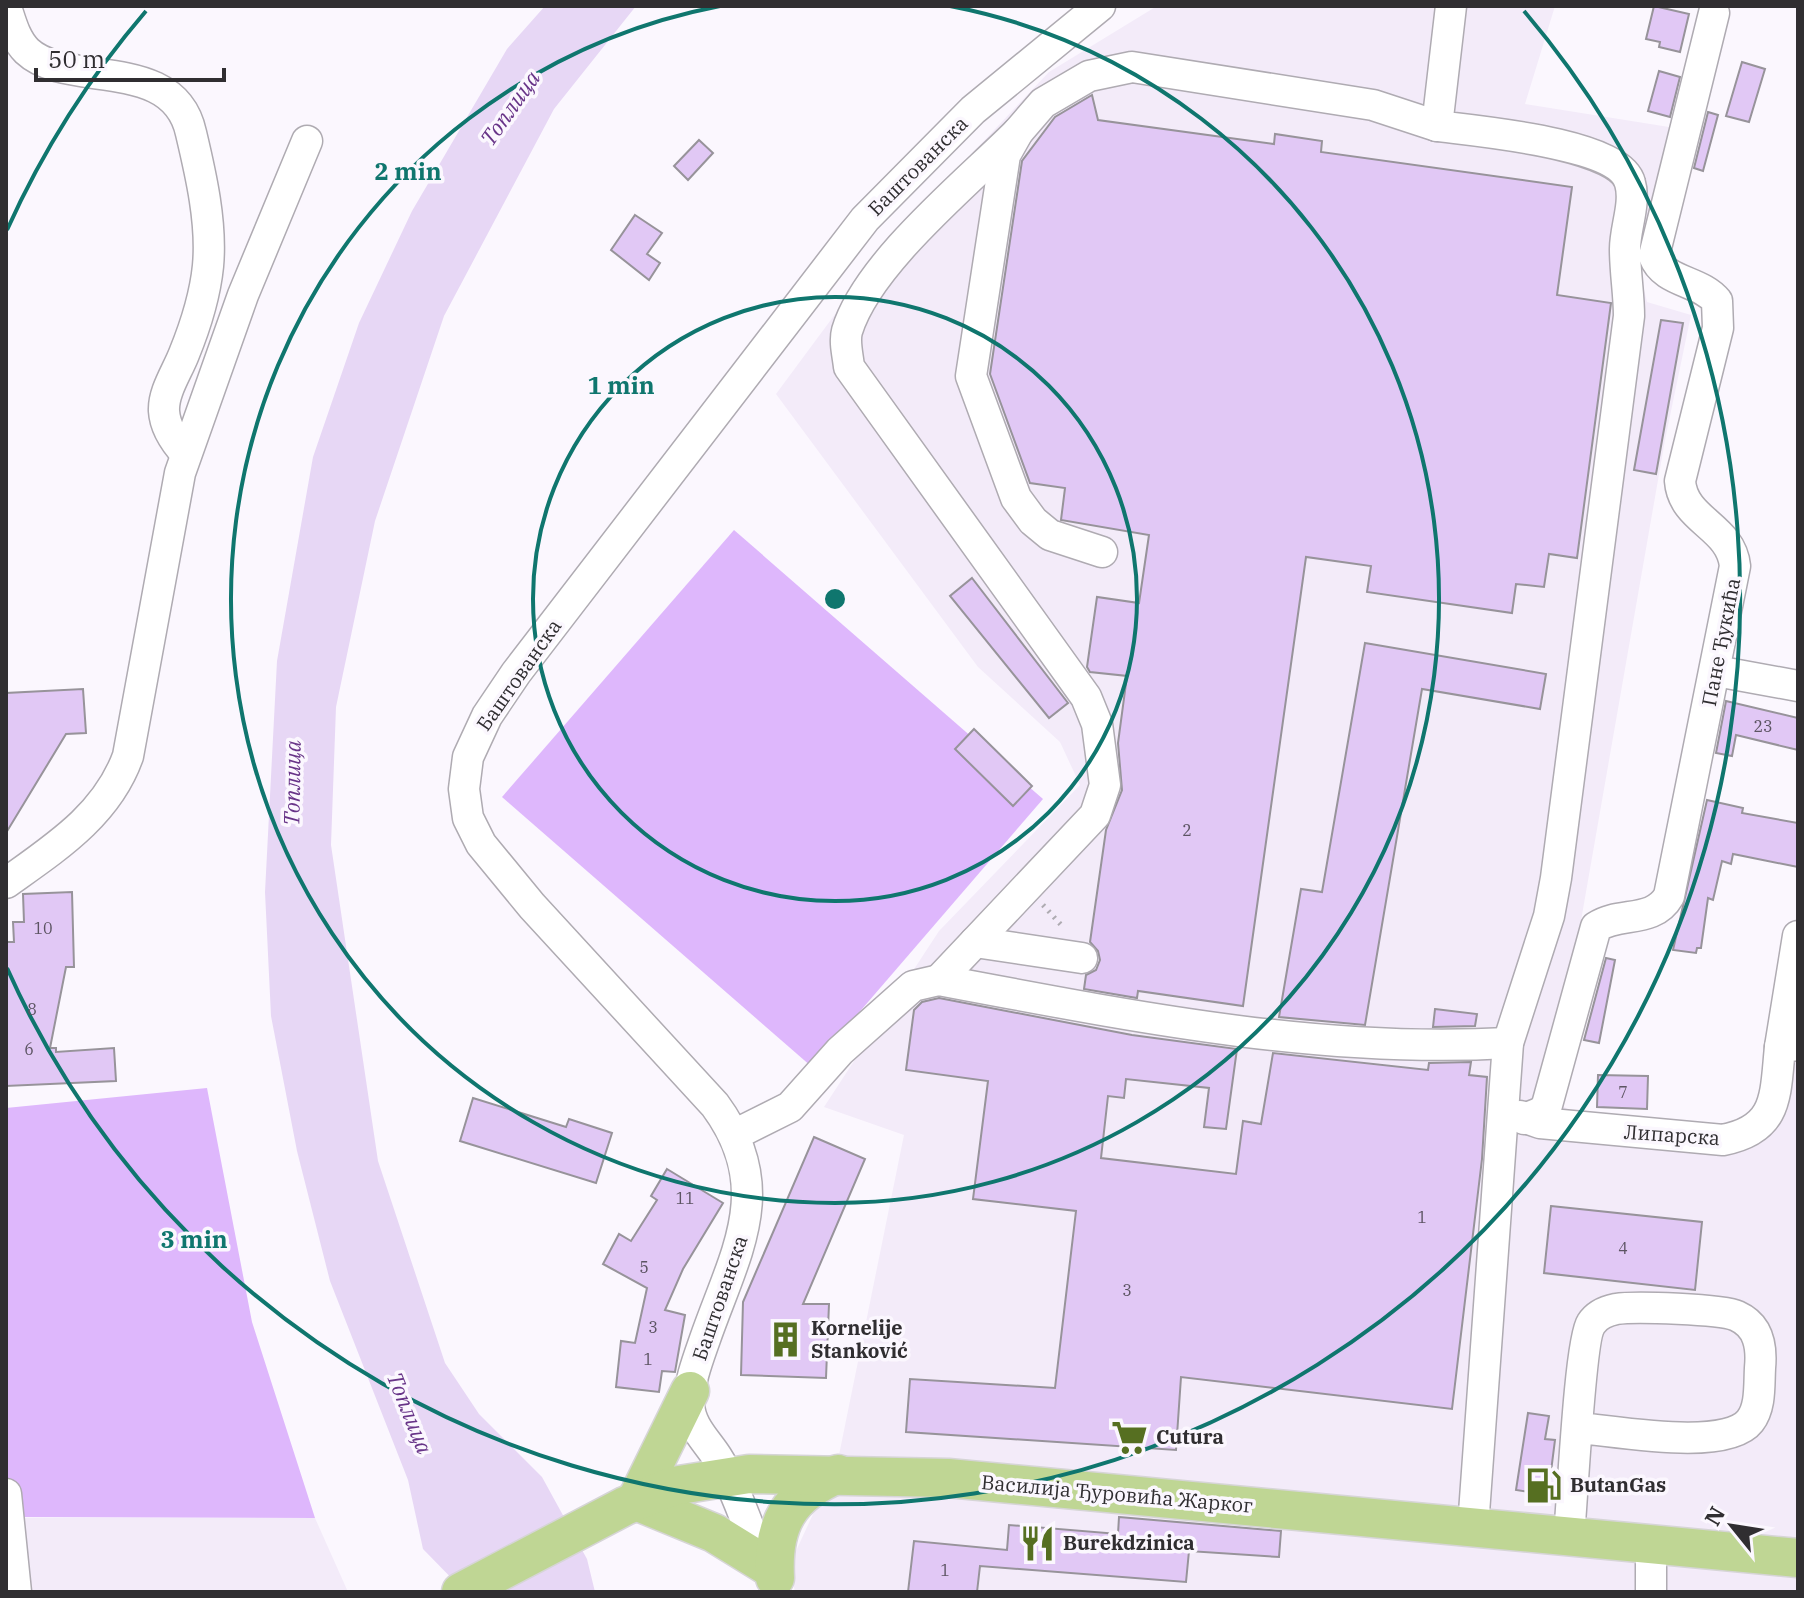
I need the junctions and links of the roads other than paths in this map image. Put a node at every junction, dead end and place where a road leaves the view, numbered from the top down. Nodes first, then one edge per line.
1 (1100, 6) edge
2 (1451, 6) edge
3 (6, 7) edge
4 (1714, 13) dead end
5 (1437, 126) junction
6 (1018, 132) junction
7 (307, 141) dead end
8 (186, 454) junction
9 (1102, 552) dead end
10 (1716, 671) junction
11 (1798, 686) edge
12 (6, 883) edge
13 (1798, 936) edge
14 (975, 942) junction
15 (1082, 958) road end
16 (939, 980) junction
17 (1508, 1043) junction
18 (1789, 1046) edge
19 (1503, 1084) junction
20 (1524, 1119) junction
21 (734, 1135) junction
22 (690, 1391) junction
23 (1579, 1428) junction
24 (841, 1474) junction
25 (728, 1476) junction
26 (6, 1494) edge
27 (630, 1504) junction
28 (1473, 1527) junction
29 (1569, 1536) junction
30 (1651, 1543) junction
31 (1798, 1558) edge
32 (773, 1578) edge
33 (16, 1592) edge
34 (461, 1592) edge
35 (1651, 1592) edge

1 - 21 street, Баштованска
2 - 5 street
3 - 8 street
4 - 10 street, Пане Ђукића
5 - 6 street
5 - 17 street
6 - 9 street
6 - 14 street
7 - 8 street
8 - 12 street
10 - 11 street
10 - 20 street, Пане Ђукића
13 - 18 street, Липарска
14 - 15 street
14 - 16 street
16 - 17 street
16 - 21 street
17 - 19 street
18 - 20 street, Липарска
19 - 20 street
19 - 28 street
21 - 22 street, Баштованска
22 - 25 street, Баштованска
22 - 27 main road
23 - 23 street
23 - 29 street
24 - 25 main road, Василија Ђуровића Жарког
24 - 28 main road, Василија Ђуровића Жарког
24 - 32 main road
25 - 27 main road, Василија Ђуровића Жарког
25 - 32 street, Баштованска
26 - 33 street
27 - 32 main road
27 - 34 main road, Василија Ђуровића Жарког
28 - 29 main road, Василија Ђуровића Жарког
29 - 30 main road, Василија Ђуровића Жарког
30 - 31 main road, Василија Ђуровића Жарког
30 - 35 street

